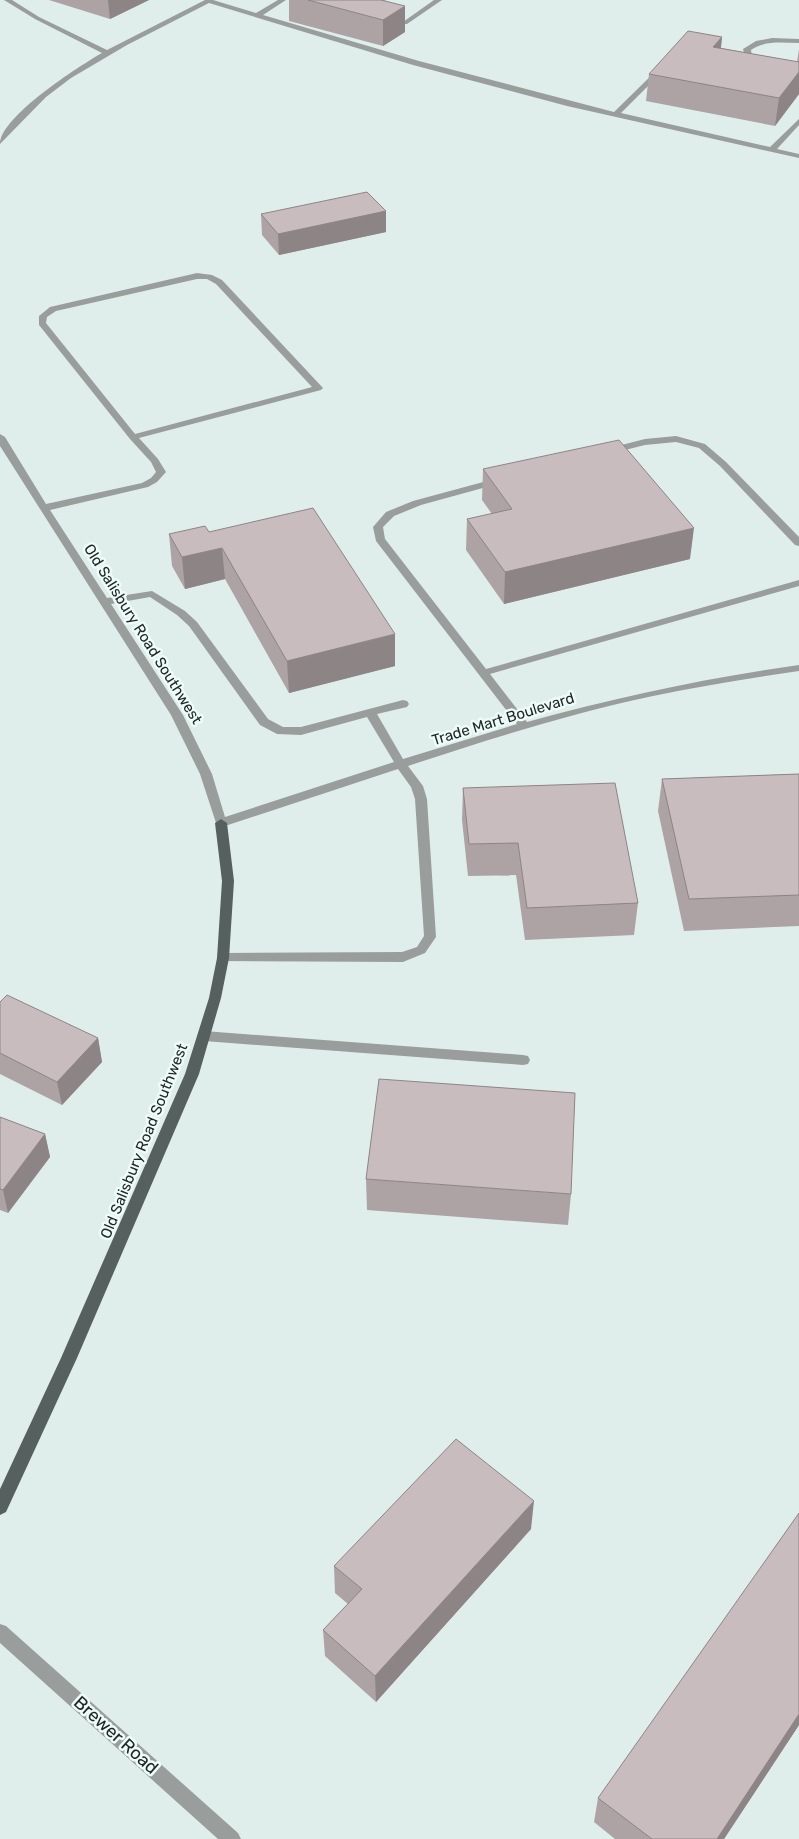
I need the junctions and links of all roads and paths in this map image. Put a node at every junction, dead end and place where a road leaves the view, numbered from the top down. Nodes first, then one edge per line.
1 (7, 0) edge
2 (210, 0) edge
3 (283, 0) edge
4 (438, 0) edge
5 (256, 16) junction
6 (405, 23) dead end
7 (799, 41) edge
8 (107, 53) junction
9 (742, 61) edge
10 (663, 66) edge
11 (615, 115) junction
12 (799, 120) edge
13 (0, 142) edge
14 (772, 150) junction
15 (799, 156) edge
16 (0, 437) edge
17 (133, 437) junction
18 (598, 454) edge
19 (512, 477) edge
20 (44, 508) junction
21 (799, 544) edge
22 (799, 583) edge
23 (105, 602) junction
24 (799, 668) edge
25 (483, 673) junction
26 (403, 704) dead end
27 (370, 712) junction
28 (525, 727) junction
29 (401, 765) junction
30 (221, 823) junction
31 (223, 958) junction
32 (204, 1036) junction
33 (523, 1060) dead end
34 (0, 1507) edge
35 (0, 1632) edge
36 (221, 1835) edge

1 - 8 street
2 - 5 street
2 - 8 street
3 - 5 street
4 - 6 street
5 - 11 street
7 - 9 street
8 - 13 street
10 - 11 street
11 - 14 street
12 - 14 street
14 - 15 street
16 - 20 street, Old Salisbury Road Southwest
17 - 17 street
17 - 20 street
18 - 21 street
19 - 25 street
20 - 23 street, Old Salisbury Road Southwest
22 - 25 street
23 - 27 street
23 - 30 street, Old Salisbury Road Southwest
24 - 28 street, Trade Mart Boulevard
25 - 28 street
26 - 27 street
27 - 29 street
28 - 29 street, Trade Mart Boulevard
29 - 30 street, Trade Mart Boulevard
29 - 31 street
30 - 31 main road, Old Salisbury Road Southwest
31 - 32 main road, Old Salisbury Road Southwest
32 - 33 street
32 - 34 main road, Old Salisbury Road Southwest
35 - 36 street, Brewer Road

